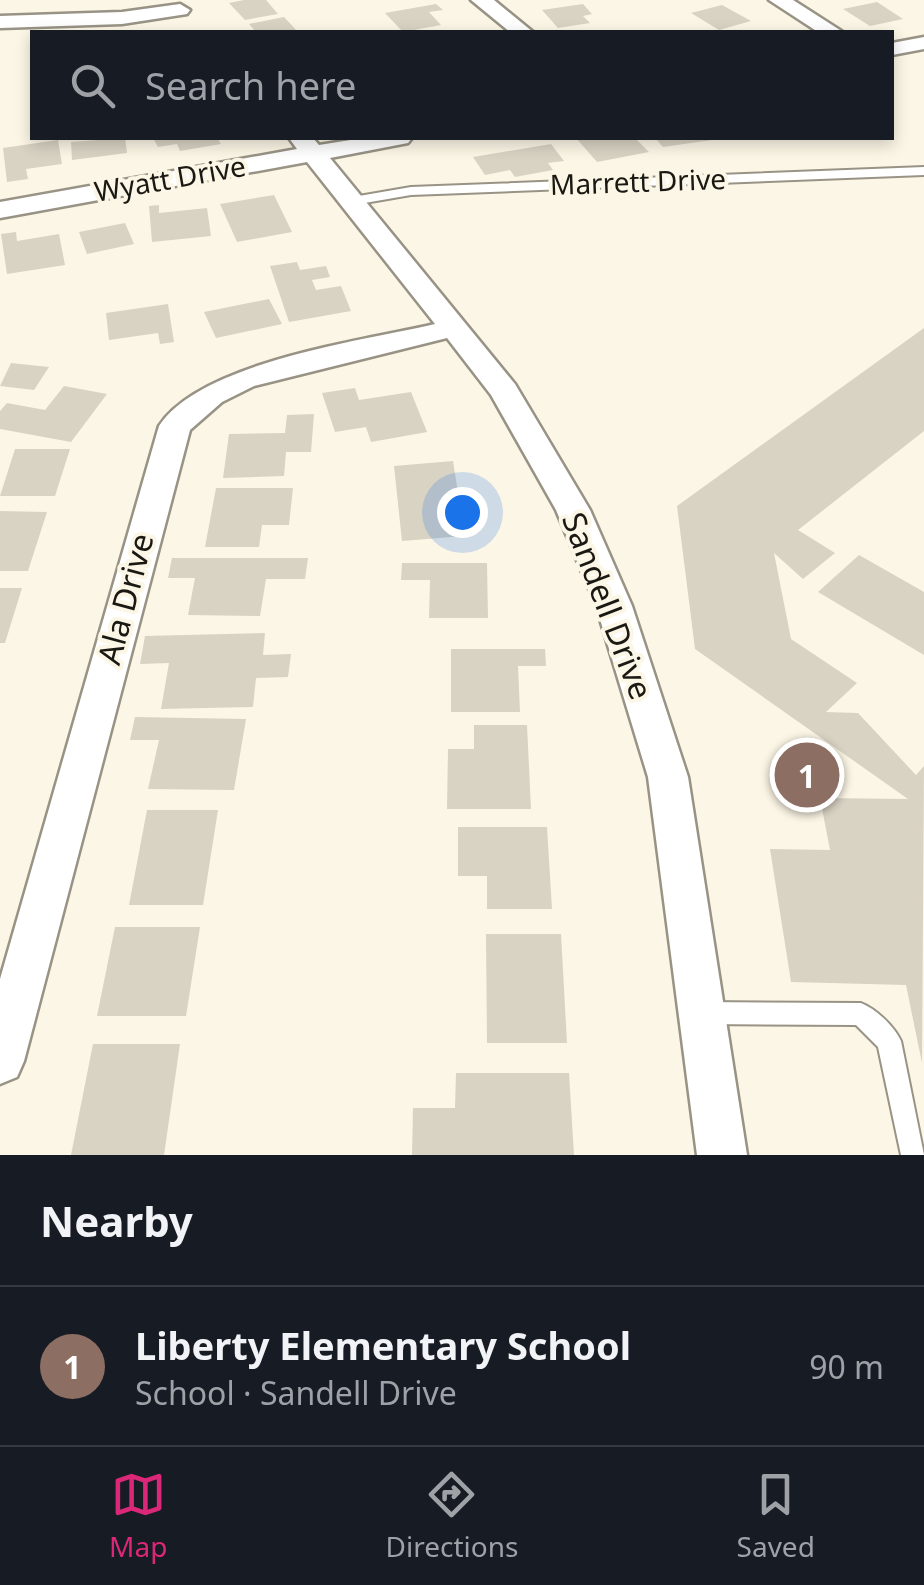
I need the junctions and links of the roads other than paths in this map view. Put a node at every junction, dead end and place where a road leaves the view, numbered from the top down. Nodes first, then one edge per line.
1 (481, 0) edge
2 (779, 0) edge
3 (181, 10) edge
4 (0, 22) edge
5 (519, 30) edge
6 (829, 30) edge
7 (924, 43) edge
8 (894, 49) edge
9 (374, 140) edge
10 (308, 145) edge
11 (924, 172) edge
12 (354, 201) junction
13 (0, 210) edge
14 (454, 328) junction
15 (702, 1013) junction
16 (0, 1061) edge
17 (722, 1155) edge
18 (913, 1155) edge

1 - 5 street
2 - 6 street
3 - 4 street
7 - 8 street
9 - 10 street, Wyatt Drive
10 - 12 street, Sandell Drive
10 - 13 street, Wyatt Drive
11 - 12 lane, Marrett Drive
12 - 14 street, Sandell Drive
14 - 15 street, Sandell Drive
14 - 16 street, Ala Drive
15 - 17 street, Sandell Drive
15 - 18 lane

